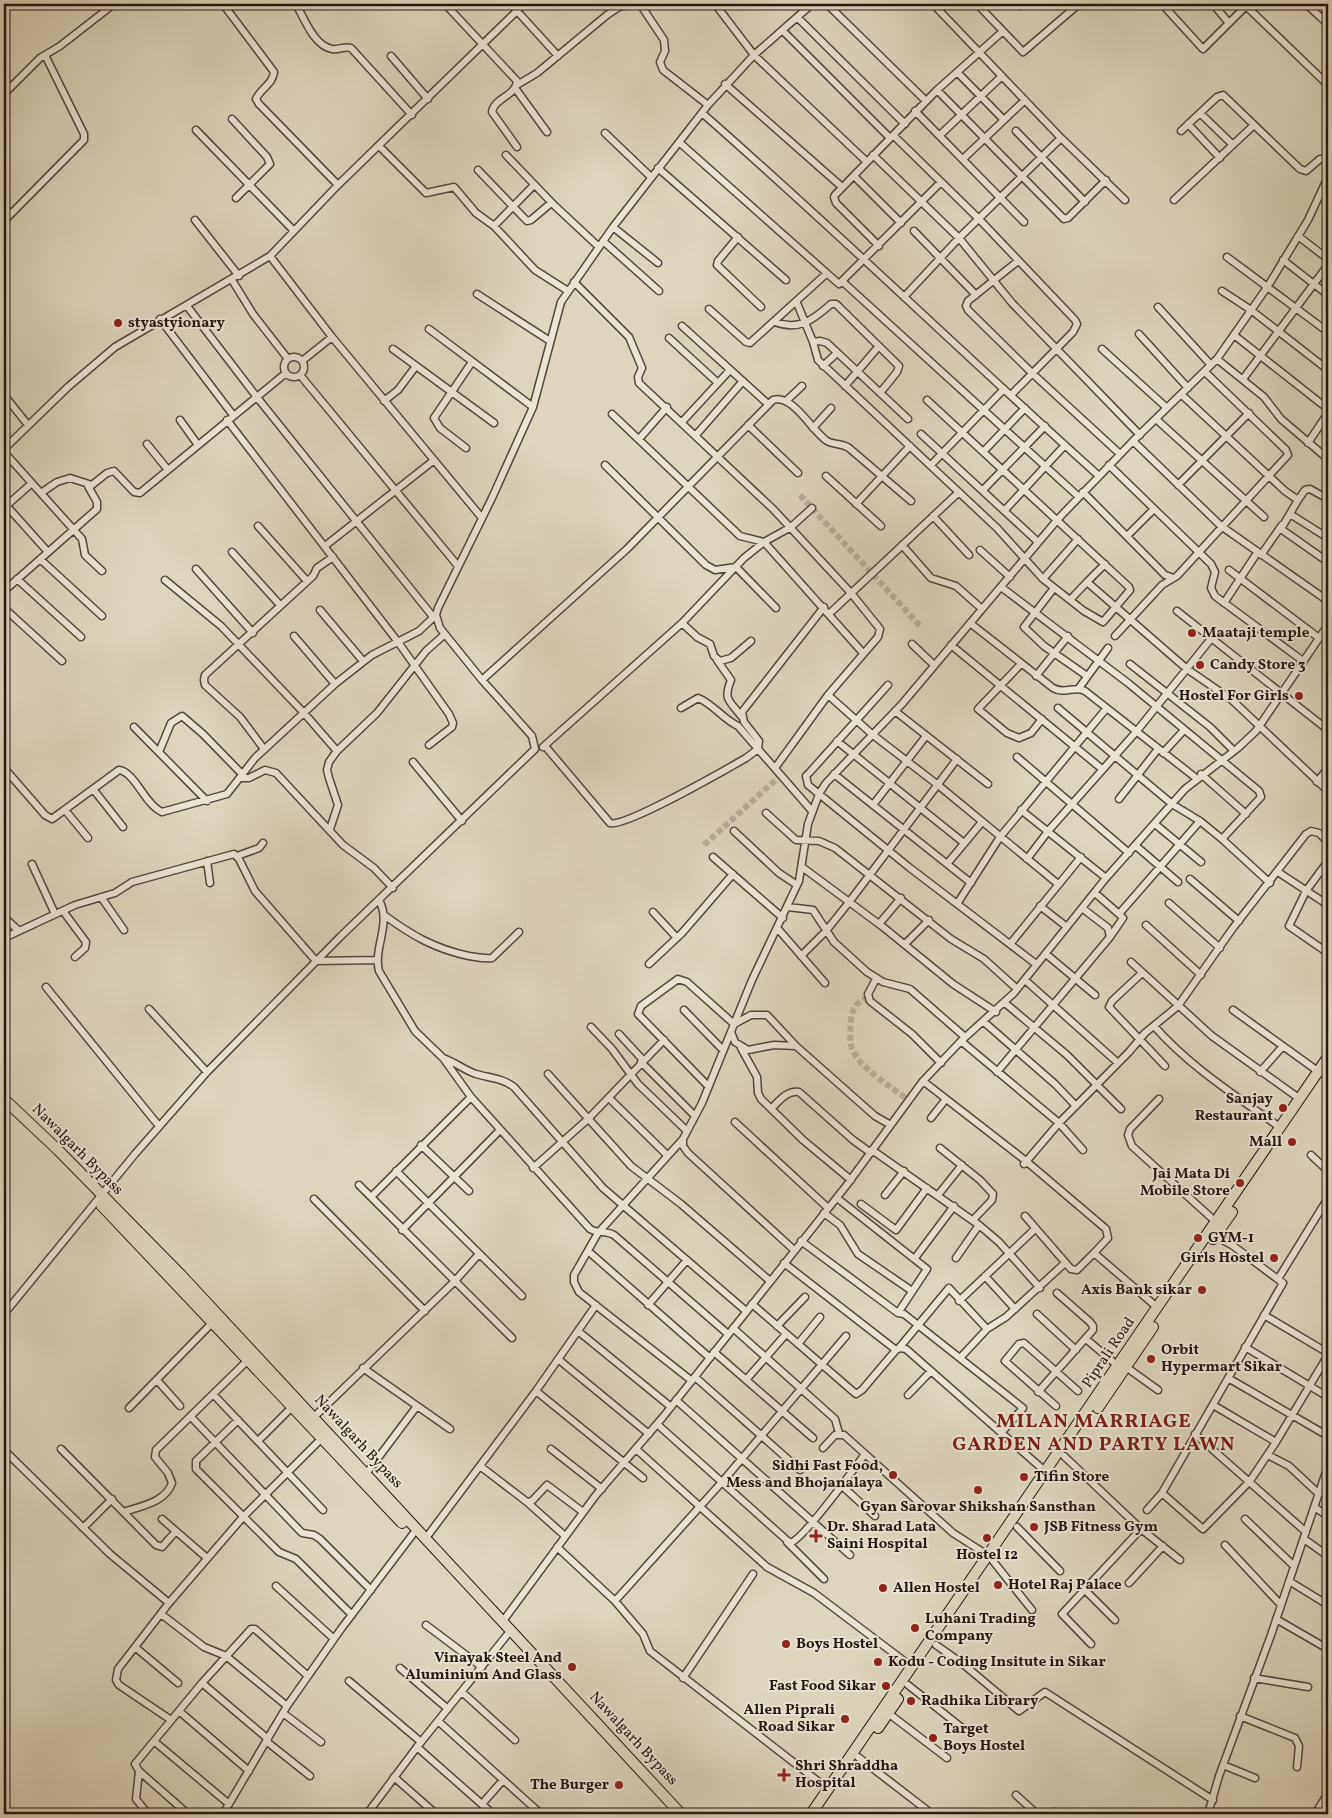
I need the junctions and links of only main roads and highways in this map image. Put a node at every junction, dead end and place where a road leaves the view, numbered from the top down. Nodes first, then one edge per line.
1 (1328, 1057) edge
2 (1324, 1070) edge
3 (4, 1099) edge
4 (4, 1108) edge
5 (99, 1197) junction
6 (1122, 1366) junction
7 (991, 1559) junction
8 (674, 1814) edge
9 (681, 1814) edge
10 (811, 1814) edge
11 (819, 1814) edge

1 - 2 main road, Piprali Road
2 - 6 main road
2 - 6 main road, Piprali Road
3 - 5 main road, Nawalgarh Bypass
4 - 5 main road, Nawalgarh Bypass
5 - 8 main road, Nawalgarh Bypass
5 - 9 main road, Nawalgarh Bypass
6 - 7 main road, Piprali Road
6 - 7 main road
7 - 10 main road, Piprali Road
7 - 11 main road

